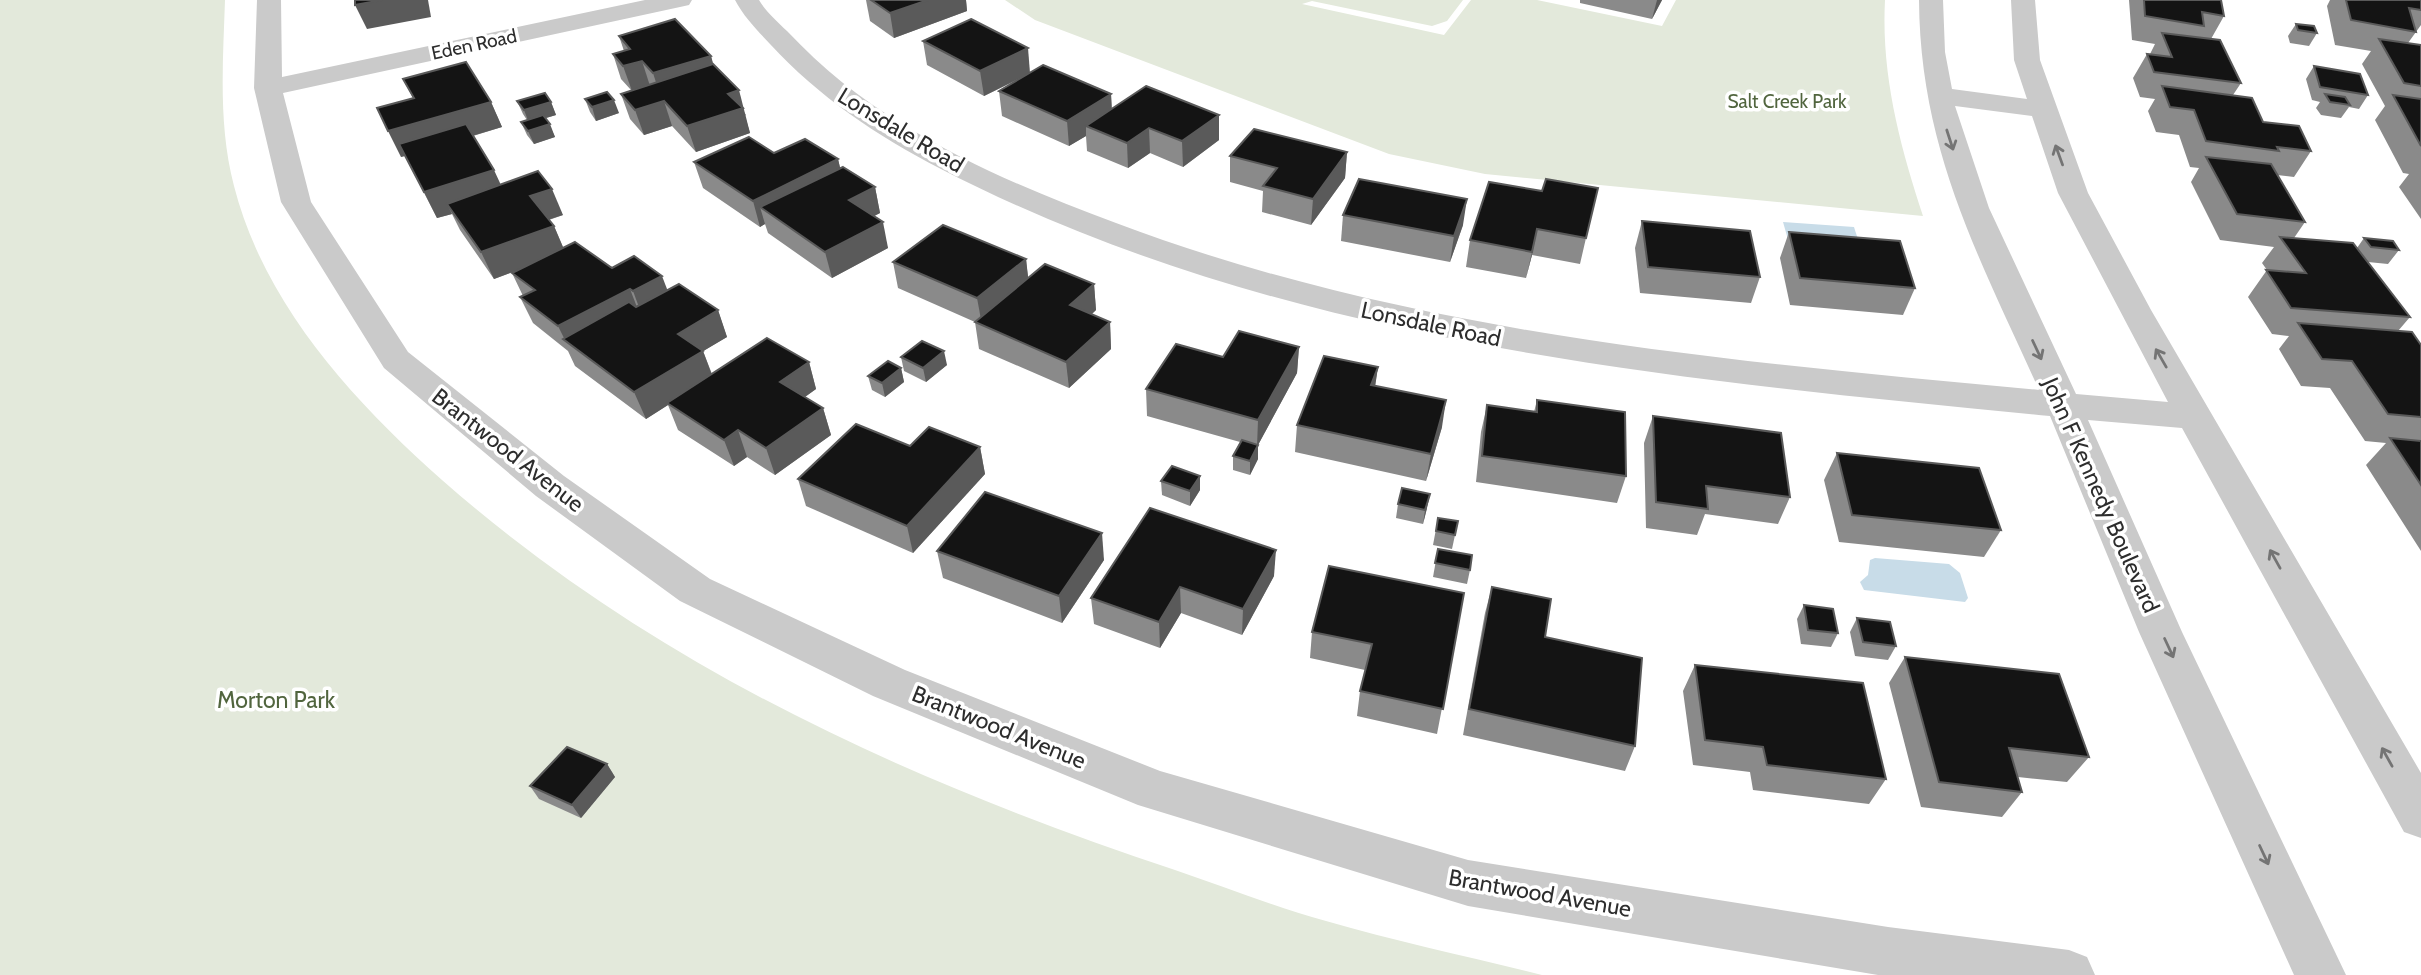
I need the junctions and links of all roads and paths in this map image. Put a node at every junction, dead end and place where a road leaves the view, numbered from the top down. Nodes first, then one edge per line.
1 (270, 0) edge
2 (680, 0) edge
3 (747, 0) edge
4 (1931, 0) edge
5 (2023, 0) edge
6 (268, 88) junction
7 (1940, 96) junction
8 (2042, 109) junction
9 (2063, 406) junction
10 (2195, 417) junction
11 (2421, 817) edge
12 (2069, 975) edge
13 (2320, 975) edge

1 - 6 street, Brantwood Avenue
2 - 6 street, Eden Road
3 - 9 street, Lonsdale Road
4 - 7 street, John F Kennedy Boulevard
5 - 8 street
6 - 12 street, Brantwood Avenue
7 - 8 street
7 -> 9 street, John F Kennedy Boulevard
10 -> 8 street
9 - 10 street, Lonsdale Road
9 -> 13 street, John F Kennedy Boulevard
11 -> 10 street

